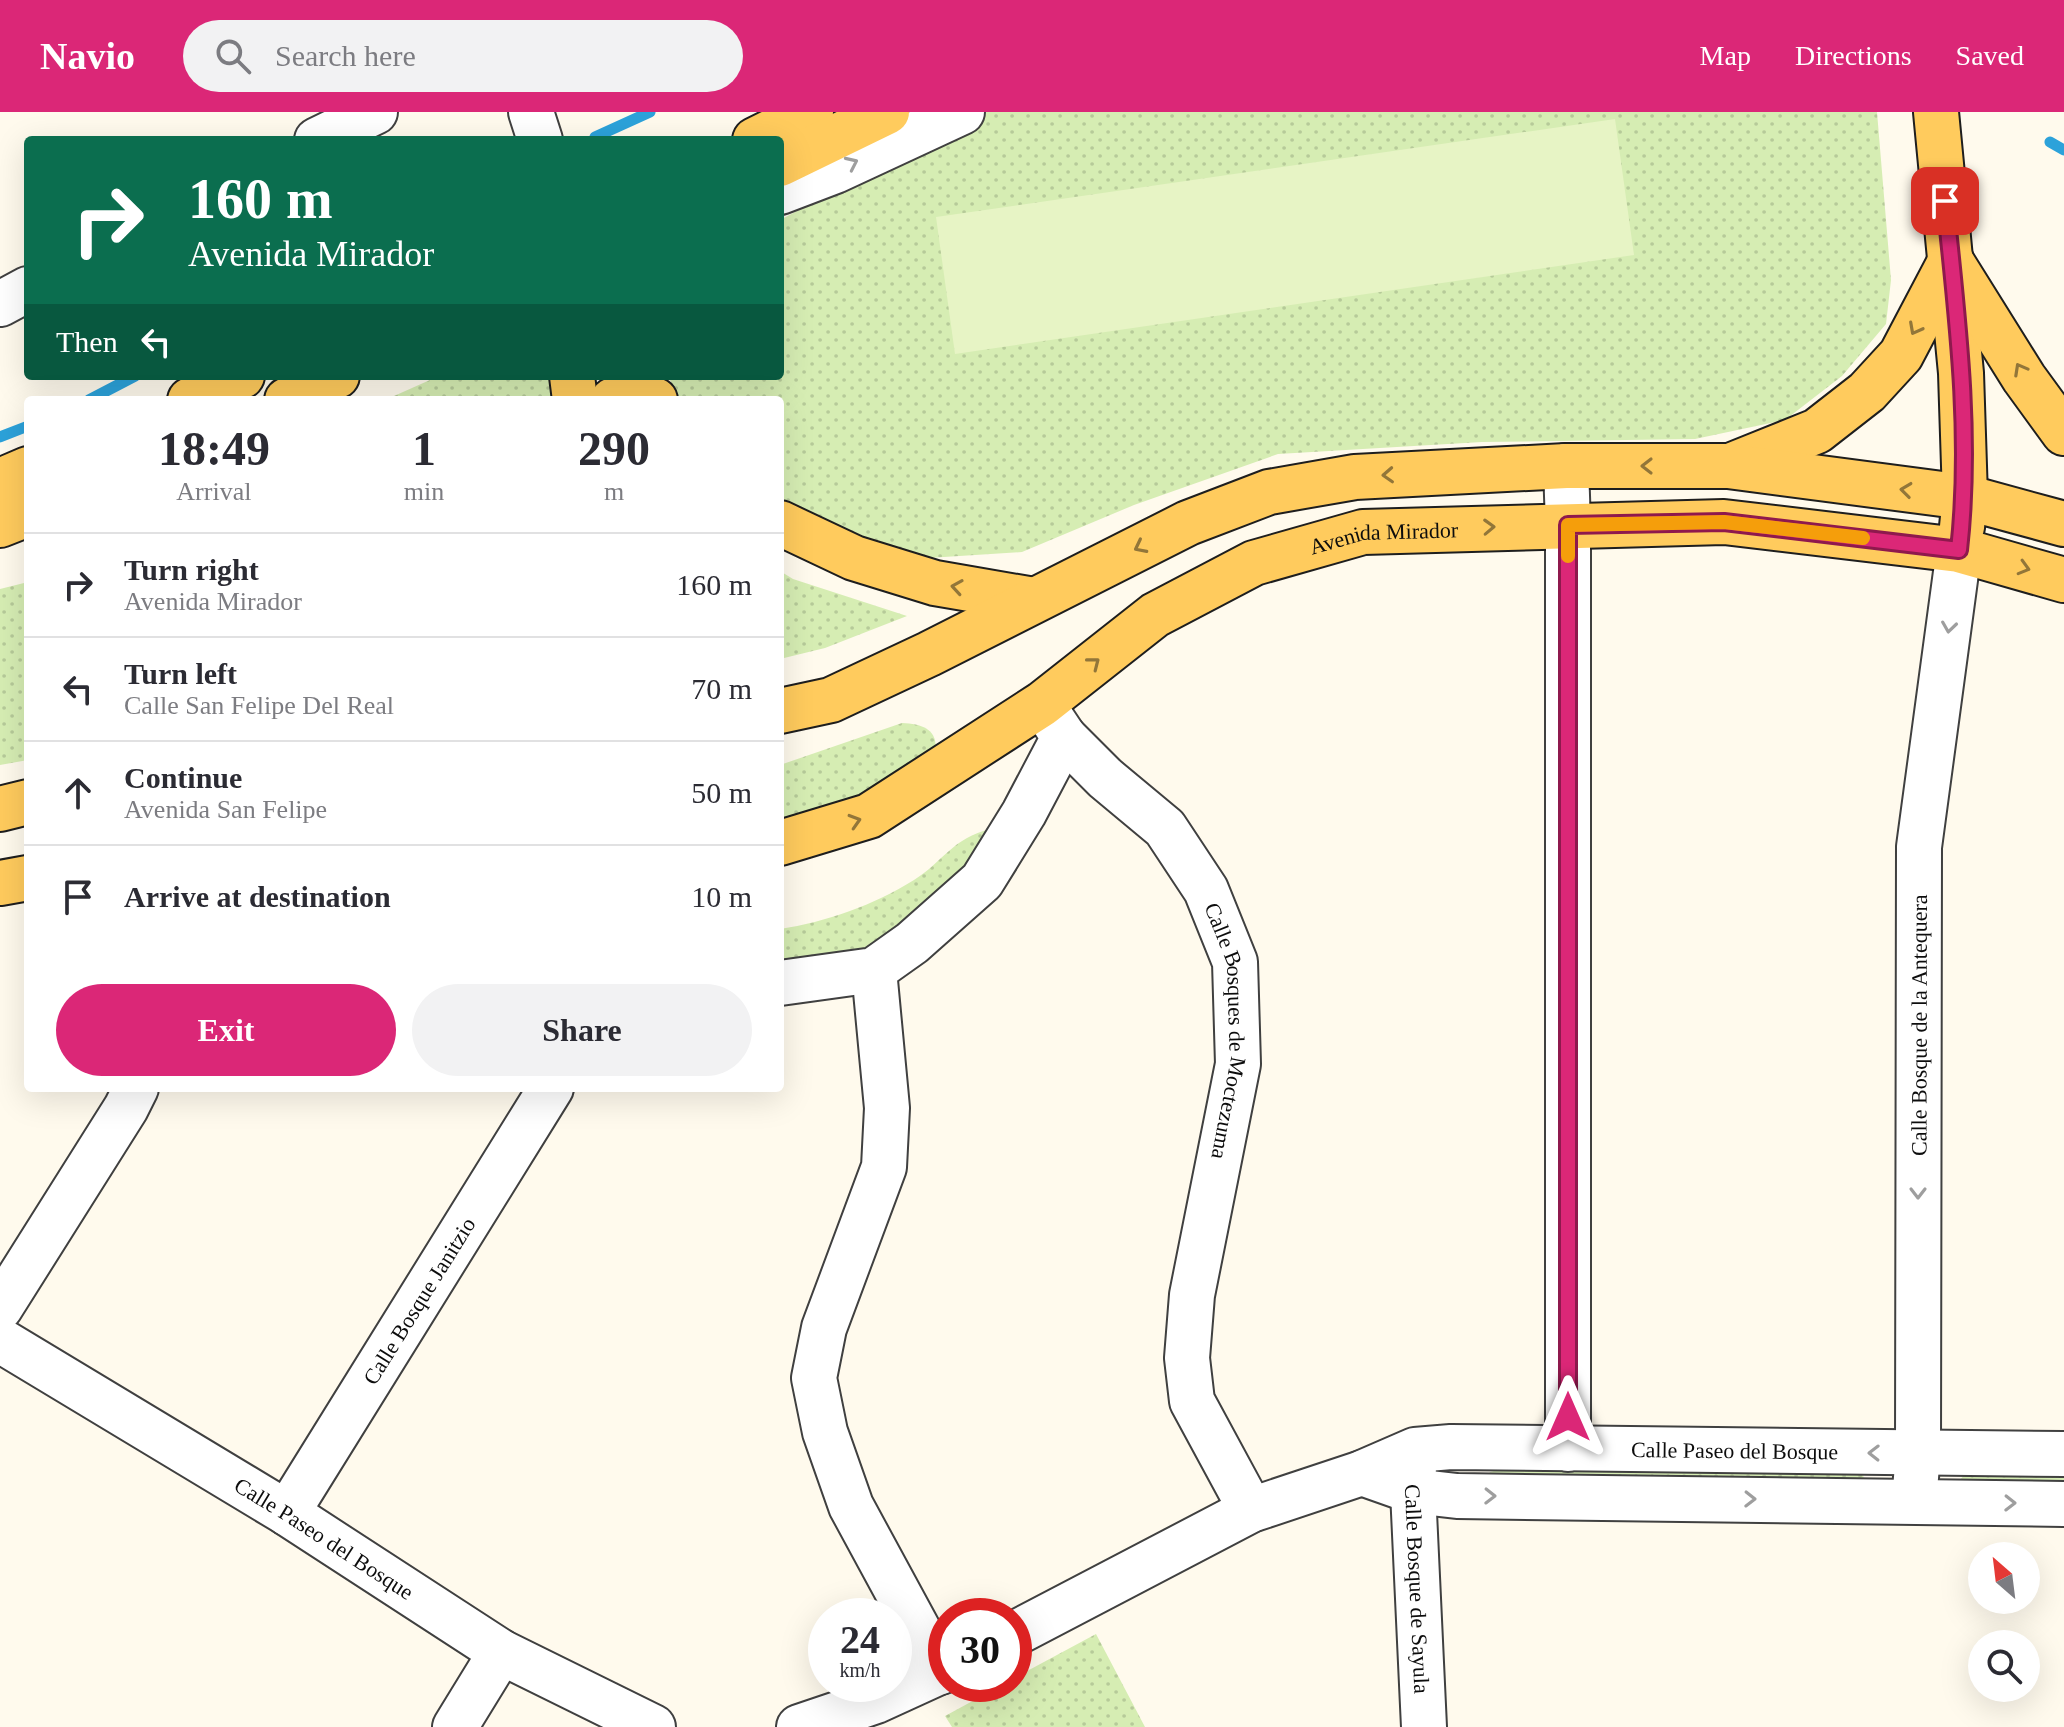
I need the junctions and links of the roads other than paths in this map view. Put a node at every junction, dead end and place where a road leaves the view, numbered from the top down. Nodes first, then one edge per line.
1 (375, 112) edge
2 (531, 112) edge
3 (811, 112) edge
4 (887, 112) edge
5 (962, 112) edge
6 (1936, 112) edge
7 (325, 136) edge
8 (539, 136) edge
9 (763, 136) edge
10 (784, 162) edge
11 (784, 190) edge
12 (1951, 260) junction
13 (24, 291) edge
14 (0, 304) edge
15 (233, 380) edge
16 (329, 380) edge
17 (199, 396) edge
18 (295, 396) edge
19 (2064, 433) edge
20 (1566, 466) junction
21 (1728, 466) junction
22 (24, 471) edge
23 (0, 481) edge
24 (1965, 497) junction
25 (24, 516) edge
26 (2064, 524) edge
27 (0, 525) edge
28 (784, 525) edge
29 (1568, 525) junction
30 (1959, 550) junction
31 (2064, 580) edge
32 (1034, 600) junction
33 (784, 710) edge
34 (1053, 720) junction
35 (24, 803) edge
36 (0, 809) edge
37 (784, 842) edge
38 (24, 879) edge
39 (0, 883) edge
40 (874, 970) junction
41 (784, 982) edge
42 (134, 1092) edge
43 (549, 1092) edge
44 (0, 1308) edge
45 (0, 1340) edge
46 (1568, 1449) junction
47 (1918, 1454) junction
48 (2064, 1454) edge
49 (1414, 1471) junction
50 (1914, 1501) junction
51 (2064, 1504) edge
52 (1251, 1510) junction
53 (287, 1513) junction
54 (1032, 1625) edge
55 (928, 1642) edge
56 (501, 1652) junction
57 (928, 1677) edge
58 (455, 1727) edge
59 (653, 1727) edge
60 (799, 1727) edge
61 (1424, 1727) edge

1 - 7 street
2 - 8 street
3 - 9 main road
4 - 10 main road
11 -> 5 street
6 - 12 main road
19 -> 12 main road
12 -> 21 main road
12 - 24 main road
13 - 14 street
15 - 17 main road
16 - 18 main road
21 -> 20 main road
20 - 29 street
20 -> 32 main road
24 -> 21 main road
22 - 23 main road
24 - 26 main road
24 - 30 main road
25 - 27 main road
32 -> 28 main road
29 - 30 main road, Avenida Mirador
34 -> 29 main road, Avenida Mirador
29 - 46 street
30 -> 31 main road, Avenida Mirador
30 -> 47 street, Calle Bosque de la Antequera
32 - 33 main road
37 -> 34 main road, Avenida Mirador
34 - 40 street
34 - 52 street, Calle Bosques de Moctezuma
35 - 36 main road
38 - 39 main road
40 - 41 street
40 - 55 street
42 - 44 street
43 - 53 street, Calle Bosque Janitzio
45 - 53 street, Calle Paseo del Bosque
47 -> 46 street, Calle Paseo del Bosque
46 - 49 street, Calle Paseo del Bosque
47 - 48 street, Calle Paseo del Bosque
47 - 50 street, Calle Bosque de la Antequera
49 -> 50 street, Calle Paseo del Bosque
49 - 52 street, Calle Paseo del Bosque
49 - 61 street, Calle Bosque de Sayula
50 -> 51 street, Calle Paseo del Bosque
52 - 54 street, Calle Paseo del Bosque
53 - 56 street, Calle Paseo del Bosque
56 - 58 street
56 - 59 street, Calle Paseo del Bosque
57 - 60 street

